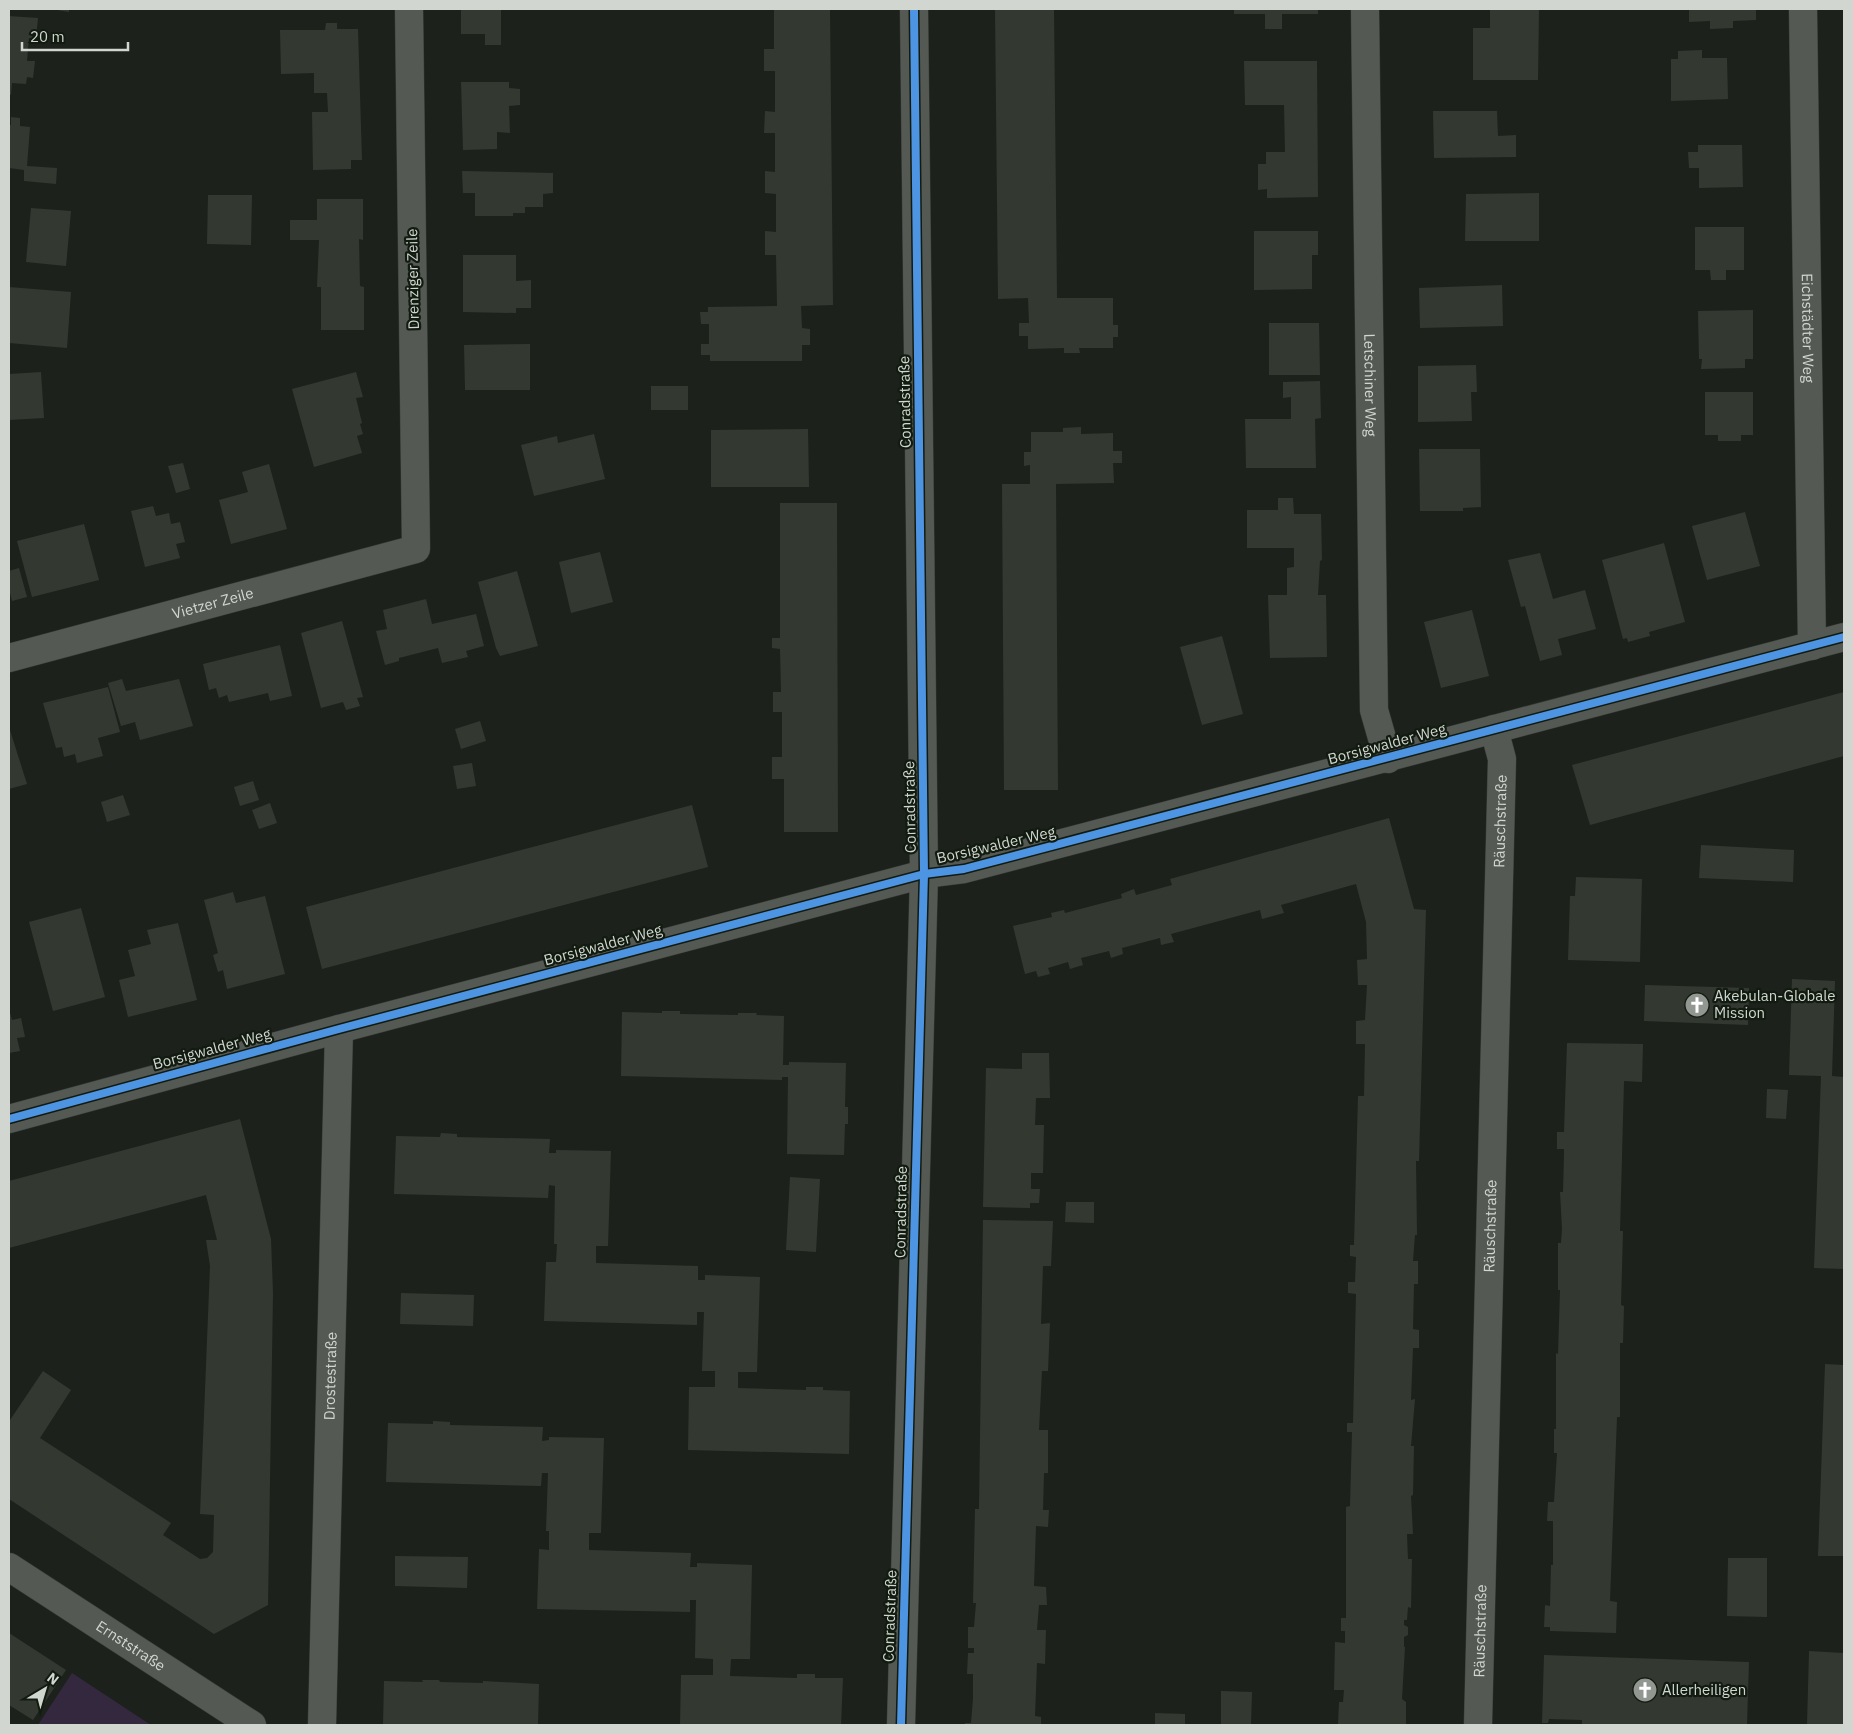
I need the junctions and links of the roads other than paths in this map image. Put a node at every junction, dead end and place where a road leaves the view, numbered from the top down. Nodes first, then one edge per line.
1 (409, 9) edge
2 (914, 9) edge
3 (1365, 9) edge
4 (1804, 9) edge
5 (416, 549) joint
6 (1844, 637) edge
7 (1812, 646) junction
8 (9, 658) edge
9 (1494, 729) junction
10 (1388, 759) junction
11 (924, 874) junction
12 (339, 1029) junction
13 (9, 1119) edge
14 (9, 1567) edge
15 (252, 1725) edge
16 (322, 1725) edge
17 (901, 1725) edge
18 (1478, 1725) edge

1 - 5 street, Drenziger Zeile
2 - 11 street, Conradstraße
3 - 10 street, Letschiner Weg
4 - 7 street, Eichstädter Weg
5 - 8 street, Vietzer Zeile
6 - 7 street, Borsigwalder Weg
7 - 9 street, Borsigwalder Weg
9 - 10 street, Borsigwalder Weg
9 - 18 street, Räuschstraße
10 - 11 street, Borsigwalder Weg
11 - 12 street, Borsigwalder Weg
11 - 17 street, Conradstraße
12 - 13 street, Borsigwalder Weg
12 - 16 street, Drostestraße
14 - 15 street, Ernststraße

